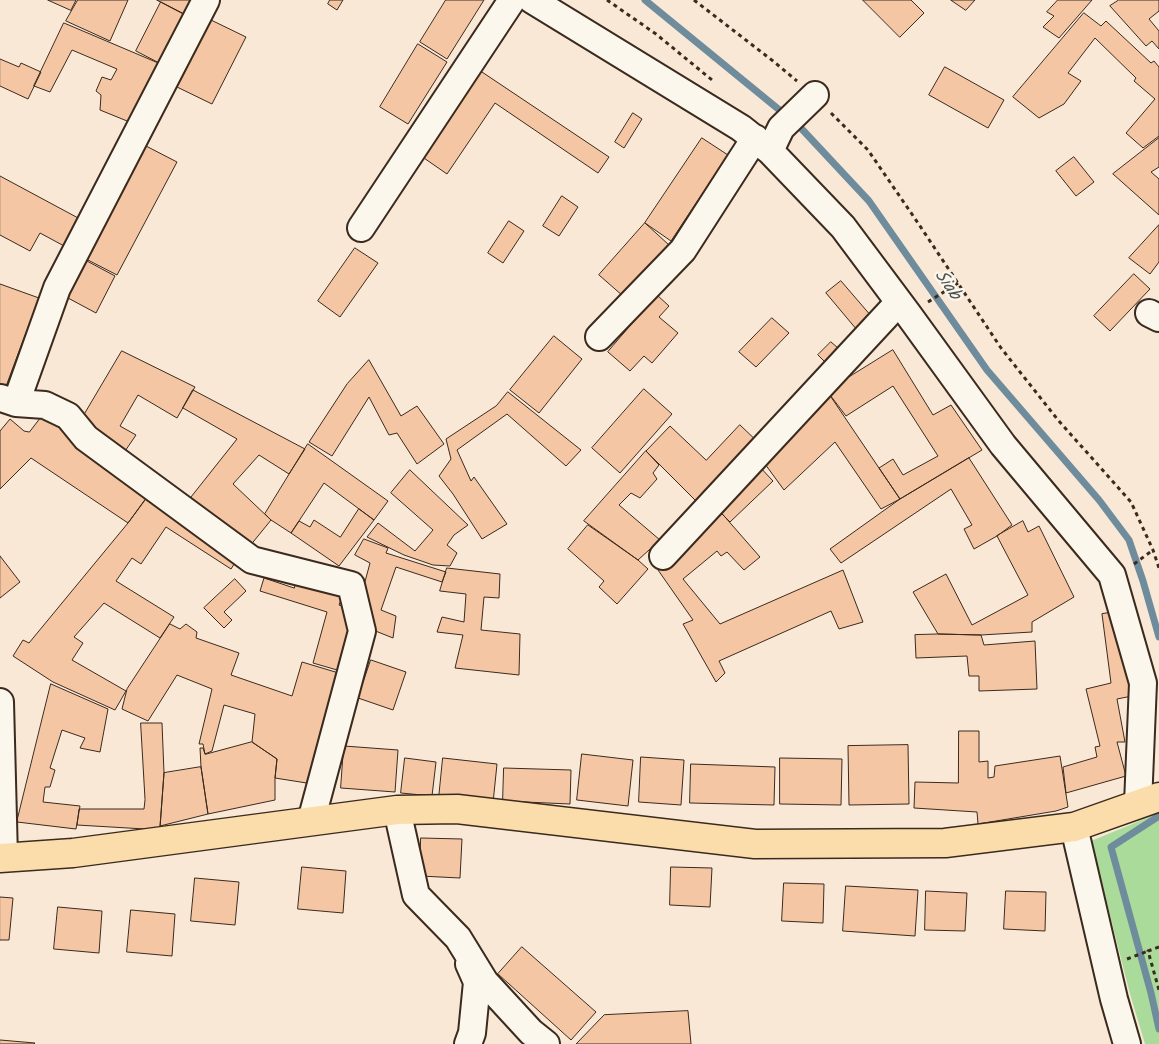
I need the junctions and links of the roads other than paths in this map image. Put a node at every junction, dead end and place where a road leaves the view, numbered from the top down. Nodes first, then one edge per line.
1 (206, 0) edge
2 (529, 0) edge
3 (809, 101) road end
4 (769, 139) junction
5 (361, 228) dead end
6 (911, 303) junction
7 (599, 337) dead end
8 (8, 401) edge
9 (663, 556) dead end
10 (1149, 671) edge
11 (0, 702) edge
12 (1148, 801) edge
13 (398, 810) junction
14 (311, 821) junction
15 (1074, 827) junction
16 (2, 858) edge
17 (458, 938) junction
18 (468, 1044) edge
19 (546, 1044) edge
20 (1127, 1044) edge

1 - 8 street
2 - 4 street
2 - 5 street
3 - 4 street
4 - 6 street
4 - 7 street
6 - 9 street
6 - 10 street
8 - 14 street
10 - 12 street
11 - 16 street
12 - 15 main road
13 - 14 main road
13 - 15 main road
13 - 17 street
14 - 16 main road
15 - 20 street
17 - 18 street
17 - 19 street

